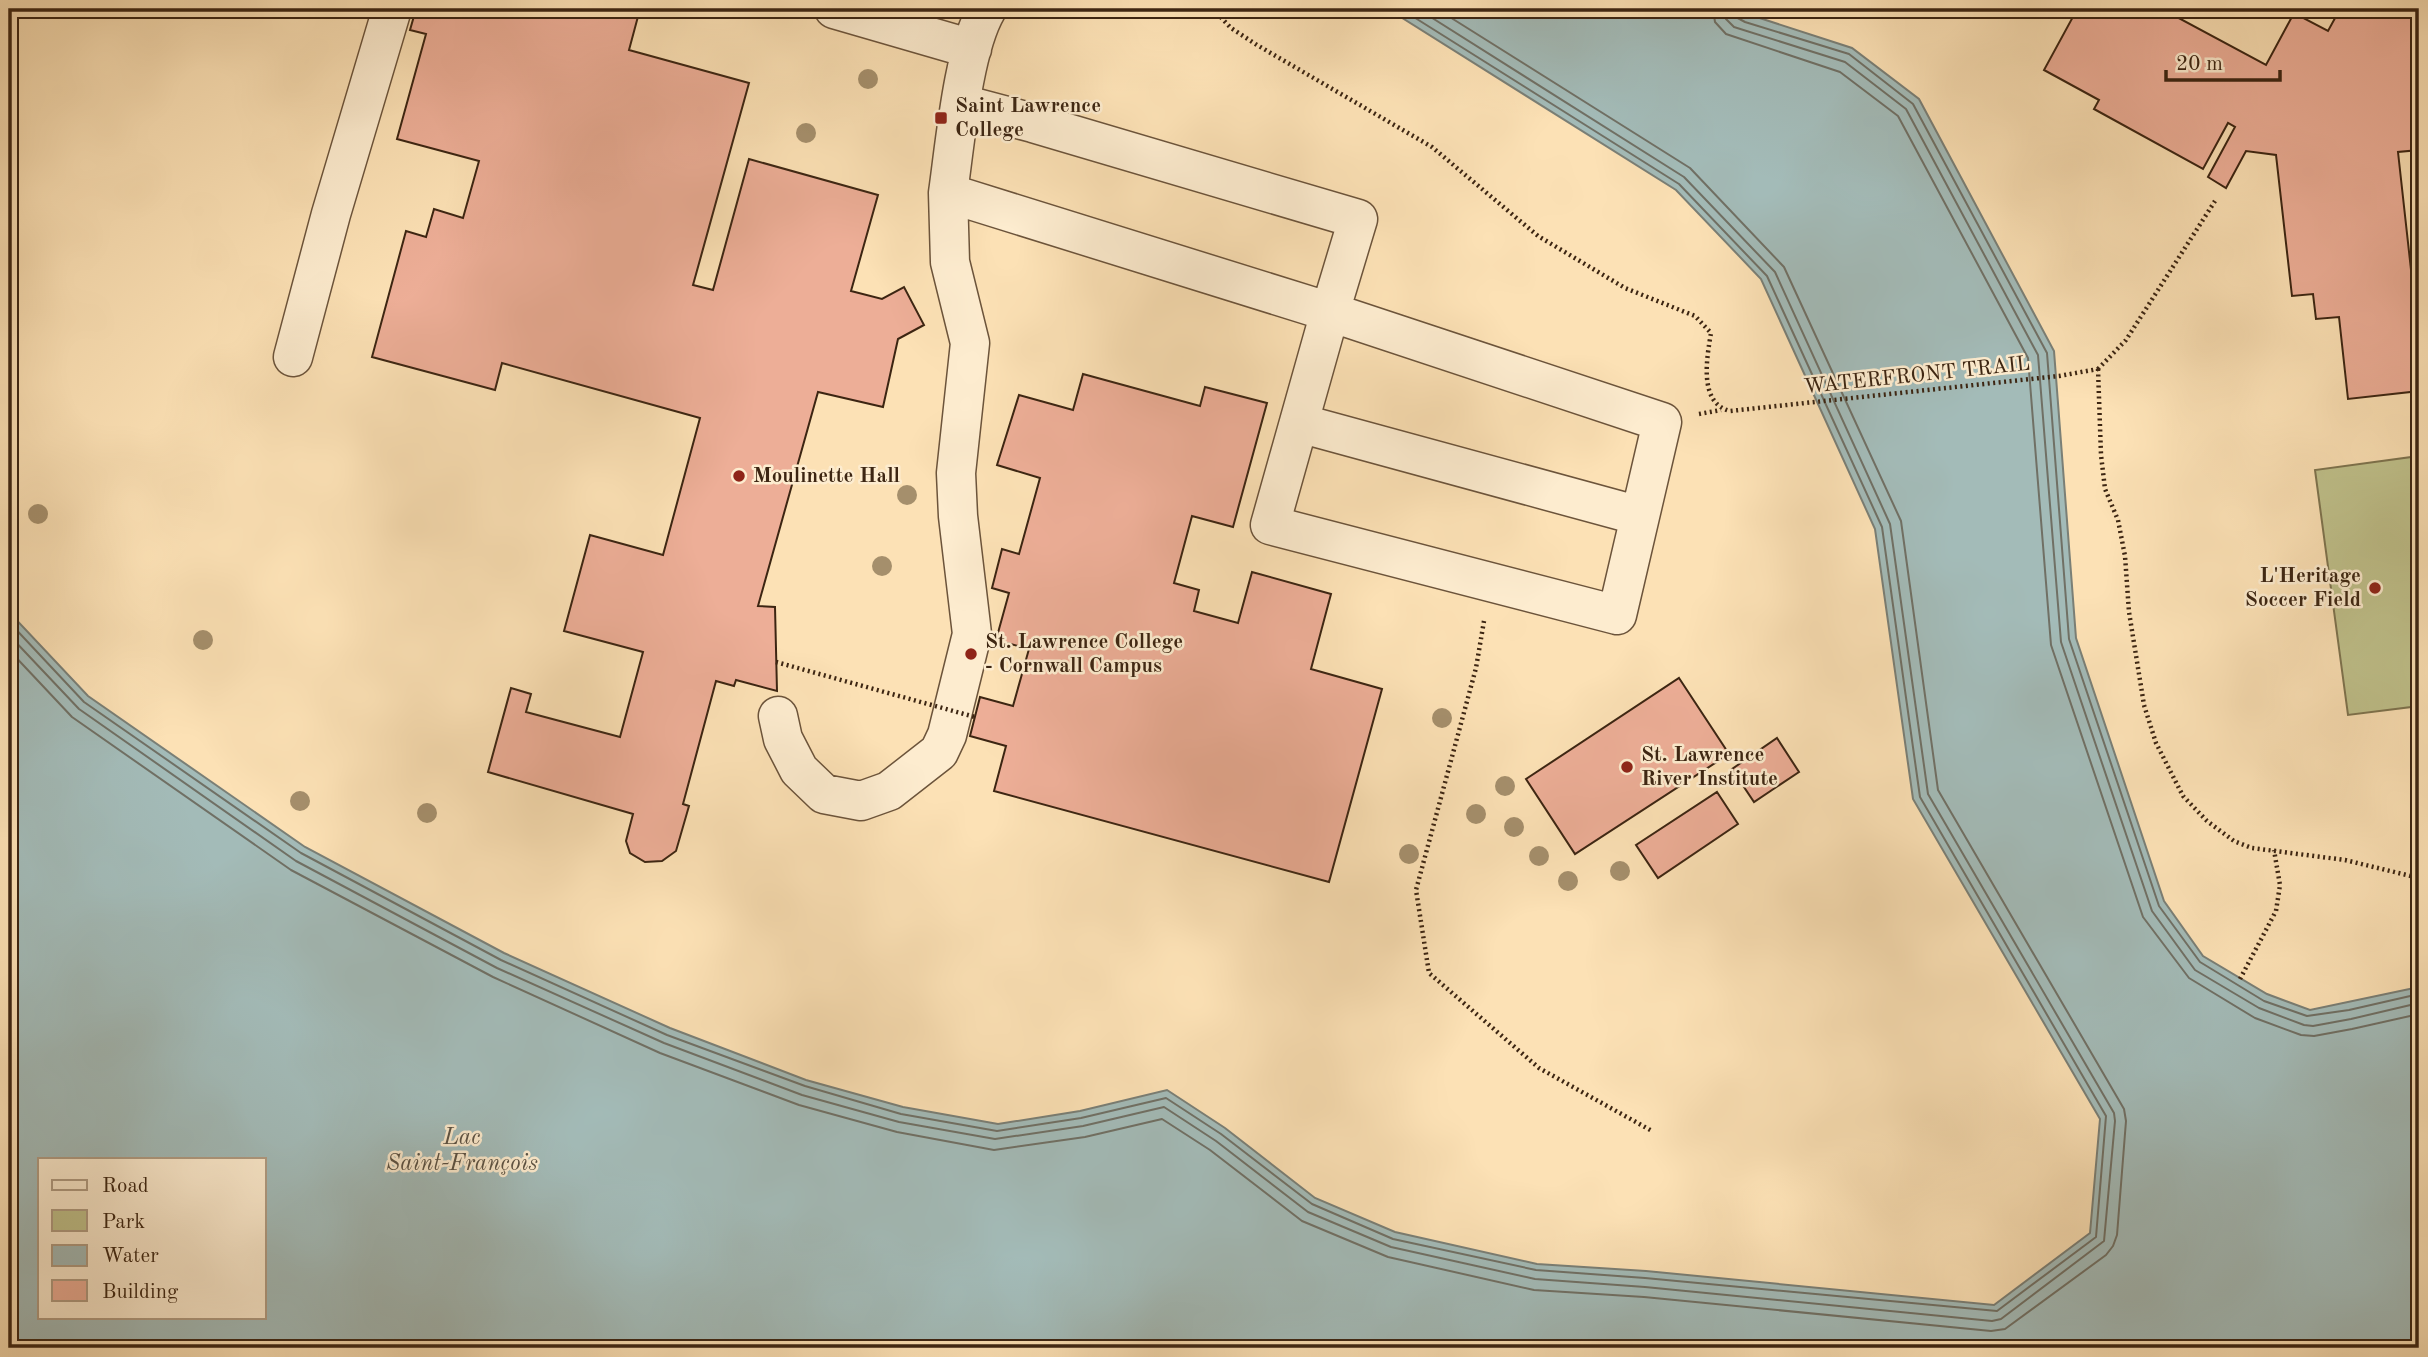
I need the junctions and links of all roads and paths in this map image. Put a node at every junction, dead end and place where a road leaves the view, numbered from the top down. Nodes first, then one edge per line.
1 (392, 9) edge
2 (834, 9) edge
3 (1213, 9) edge
4 (985, 10) edge
5 (972, 48) junction
6 (961, 104) junction
7 (948, 193) junction
8 (2215, 201) dead end
9 (1330, 312) junction
10 (293, 357) dead end
11 (2098, 369) junction
12 (1299, 423) junction
13 (1640, 516) junction
14 (1490, 583) junction
15 (776, 662) dead end
16 (778, 716) dead end
17 (975, 717) dead end
18 (2274, 850) junction
19 (2419, 878) edge
20 (2240, 979) dead end
21 (1652, 1131) dead end

1 - 10 street
2 - 5 street
3 - 11 path, WATERFRONT TRAIL
4 - 5 street
5 - 6 street
6 - 7 street
6 - 9 street
7 - 9 street
7 - 16 street
8 - 11 path
9 - 12 street
9 - 13 street
11 - 18 path
12 - 13 street
12 - 14 street
13 - 14 street
14 - 21 path
15 - 17 path, bridge
18 - 19 path
18 - 20 path

